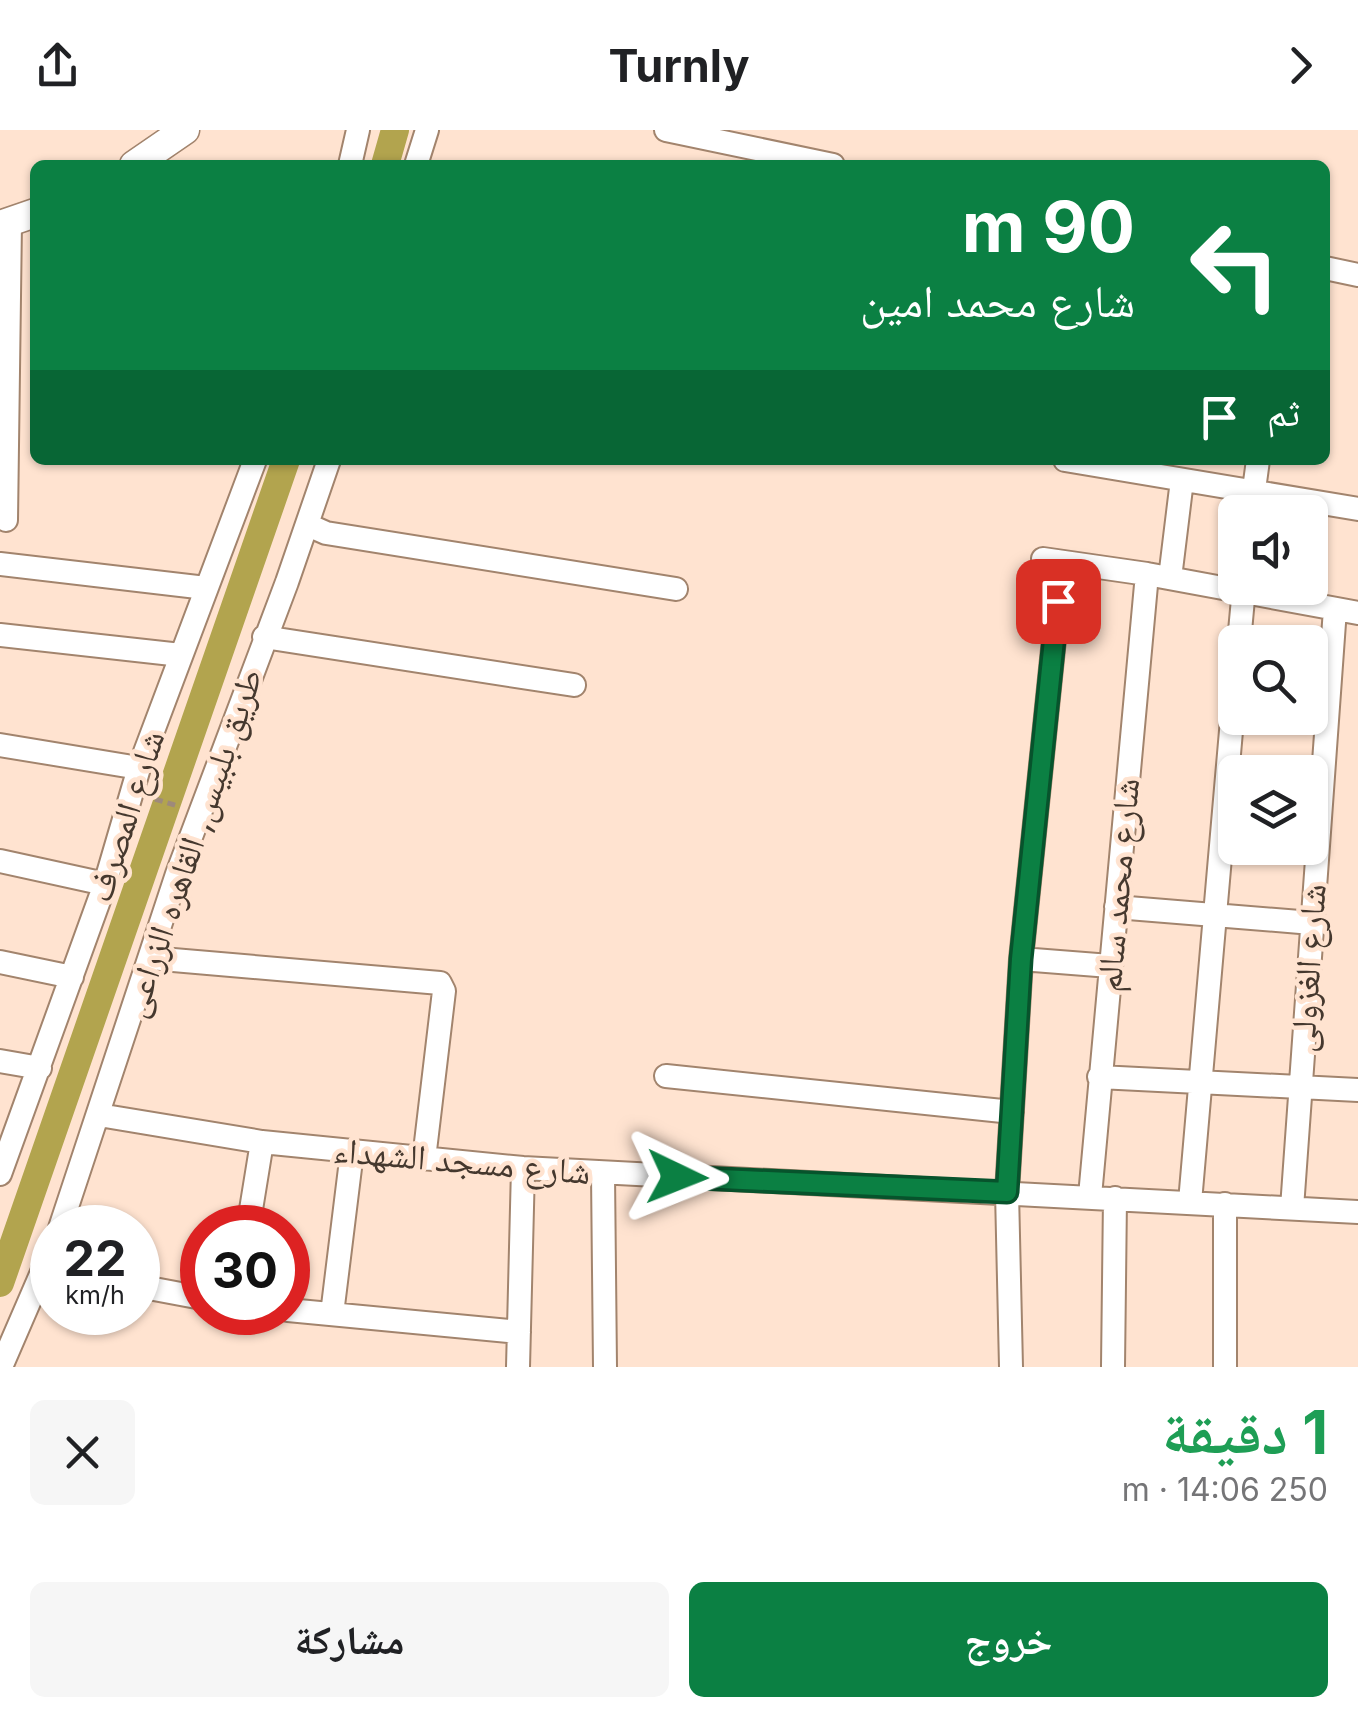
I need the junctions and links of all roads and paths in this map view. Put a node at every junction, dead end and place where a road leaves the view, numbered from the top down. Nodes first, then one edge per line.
1 (358, 130) edge
2 (427, 130) edge
3 (666, 130) edge
4 (178, 131) edge
5 (140, 160) edge
6 (351, 160) edge
7 (418, 160) edge
8 (807, 160) edge
9 (15, 220) edge
10 (1330, 269) edge
11 (1358, 275) edge
12 (3, 448) edge
13 (253, 465) edge
14 (327, 465) edge
15 (1108, 465) edge
16 (1257, 465) edge
17 (1169, 472) edge
18 (1233, 495) edge
19 (1253, 495) edge
20 (1328, 507) edge
21 (1358, 509) edge
22 (6, 520) dead end
23 (308, 525) junction
24 (0, 564) edge
25 (1158, 576) junction
26 (1218, 586) edge
27 (206, 588) junction
28 (676, 589) dead end
29 (1317, 605) edge
30 (1346, 611) edge
31 (0, 635) edge
32 (264, 637) junction
33 (181, 655) junction
34 (574, 685) dead end
35 (1231, 735) edge
36 (0, 745) edge
37 (140, 768) junction
38 (146, 796) dead end
39 (180, 807) dead end
40 (0, 861) edge
41 (104, 884) junction
42 (1116, 907) junction
43 (1214, 915) junction
44 (1312, 923) junction
45 (150, 958) junction
46 (1021, 959) junction
47 (0, 962) edge
48 (1110, 966) junction
49 (72, 977) junction
50 (0, 1061) edge
51 (40, 1068) junction
52 (666, 1076) dead end
53 (1099, 1077) junction
54 (1199, 1082) junction
55 (1300, 1087) junction
56 (1358, 1090) edge
57 (1012, 1112) junction
58 (99, 1115) junction
59 (262, 1142) junction
60 (352, 1152) junction
61 (424, 1158) junction
62 (523, 1168) junction
63 (0, 1174) edge
64 (604, 1174) junction
65 (1007, 1192) junction
66 (1090, 1196) junction
67 (1115, 1198) junction
68 (1190, 1202) junction
69 (1224, 1204) junction
70 (68, 1205) edge
71 (252, 1205) edge
72 (1292, 1208) junction
73 (1358, 1212) edge
74 (30, 1305) edge
75 (310, 1312) edge
76 (332, 1314) junction
77 (519, 1332) junction
78 (1, 1367) edge
79 (518, 1367) edge
80 (605, 1367) edge
81 (1011, 1367) edge
82 (1113, 1367) edge
83 (1224, 1367) edge

1 - 6 street
2 - 7 street
3 - 8 street
4 - 5 street
9 - 12 street
10 - 11 street
12 - 22 street
13 - 27 street, شارع المصرف
14 - 23 street, طريق بلبيس, القاهره الزراعى
15 - 17 street
16 - 19 street
17 - 18 street
17 - 25 street, شارع محمد سالم
20 - 21 street
23 - 28 street
23 - 32 street, طريق بلبيس, القاهره الزراعى
24 - 27 street
25 - 26 street
25 - 42 street, شارع محمد سالم
25 - 46 street
27 - 33 street, شارع المصرف
29 - 30 street
30 - 44 street, شارع الغزولى
31 - 33 street
32 - 34 street
32 - 45 street, طريق بلبيس, القاهره الزراعى
33 - 37 street, شارع المصرف
35 - 43 street
36 - 37 street
37 - 41 street, شارع المصرف
38 - 39 path
40 - 41 street
41 - 49 street, شارع المصرف
42 - 43 street
42 - 48 street, شارع محمد سالم
43 - 44 street
43 - 54 street
44 - 55 street, شارع الغزولى
45 - 58 street, طريق بلبيس, القاهره الزراعى
45 - 61 street
46 - 48 street
46 - 57 street
47 - 49 street
48 - 53 street, شارع محمد سالم
49 - 51 street, شارع المصرف
50 - 51 street
51 - 63 street, شارع المصرف
52 - 57 street
53 - 54 street
53 - 66 street, شارع محمد سالم
54 - 55 street
54 - 68 street
55 - 56 street
55 - 72 street, شارع الغزولى
57 - 65 street
58 - 59 street, شارع مسجد الشهداء
58 - 70 street, طريق بلبيس, القاهره الزراعى
59 - 60 street, شارع مسجد الشهداء
59 - 71 street
60 - 61 street, شارع مسجد الشهداء
60 - 76 street
61 - 62 street, شارع مسجد الشهداء
62 - 64 street, شارع مسجد الشهداء
62 - 77 street
64 - 65 street, شارع مسجد الشهداء
64 - 80 street
65 - 66 street, شارع مسجد الشهداء
65 - 81 street
66 - 67 street, شارع مسجد الشهداء
67 - 68 street, شارع مسجد الشهداء
67 - 82 street
68 - 69 street, شارع مسجد الشهداء
69 - 72 street, شارع مسجد الشهداء
69 - 83 street
72 - 73 street, شارع مسجد الشهداء
74 - 78 street
75 - 76 street
76 - 77 street
77 - 79 street

